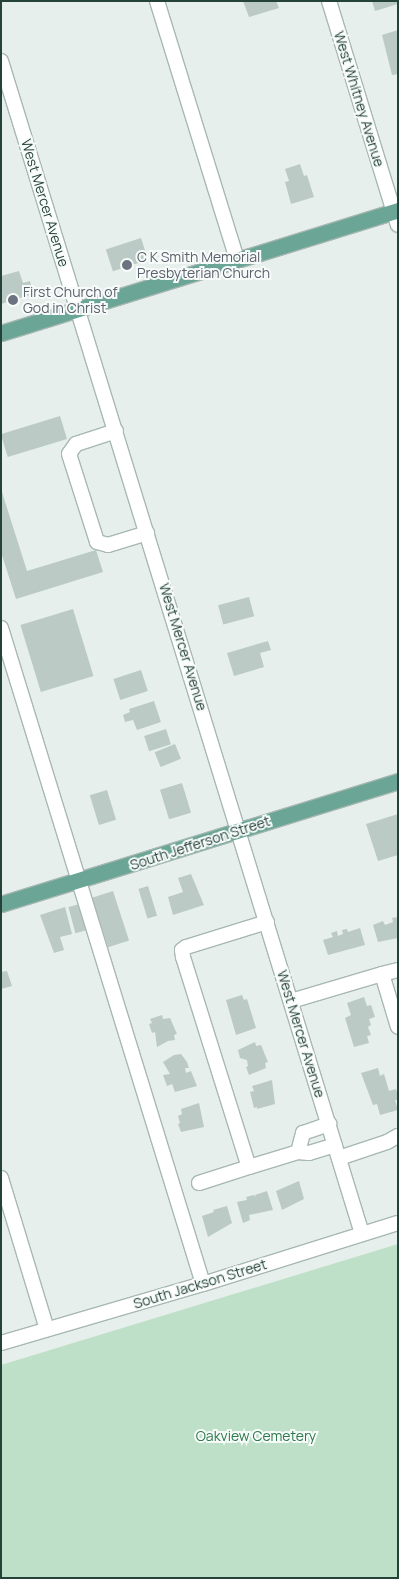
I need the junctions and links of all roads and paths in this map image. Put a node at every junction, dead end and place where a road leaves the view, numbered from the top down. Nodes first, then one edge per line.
1 (157, 1) edge
2 (329, 1) edge
3 (1, 61) edge
4 (396, 215) edge
5 (237, 260) junction
6 (78, 310) junction
7 (1, 334) edge
8 (116, 431) junction
9 (147, 532) junction
10 (1, 628) edge
11 (397, 784) edge
12 (239, 830) junction
13 (79, 881) junction
14 (1, 904) edge
15 (267, 922) junction
16 (398, 970) edge
17 (382, 974) junction
18 (291, 1001) junction
19 (398, 1027) edge
20 (329, 1124) junction
21 (398, 1136) edge
22 (298, 1152) junction
23 (337, 1152) junction
24 (249, 1167) junction
25 (1, 1178) edge
26 (199, 1183) dead end
27 (398, 1222) edge
28 (362, 1234) junction
29 (203, 1284) junction
30 (47, 1328) junction
31 (1, 1343) edge

1 - 5 street
2 - 4 street, West Whitney Avenue
3 - 6 street, West Mercer Avenue
4 - 5 main road
5 - 6 main road
6 - 7 main road
6 - 8 street, West Mercer Avenue
8 - 9 street, West Mercer Avenue
8 - 9 street
9 - 12 street, West Mercer Avenue
10 - 13 street
11 - 12 main road, South Jefferson Street
12 - 13 main road, South Jefferson Street
12 - 15 street, West Mercer Avenue
13 - 14 main road, South Jefferson Street
13 - 29 street
15 - 18 street, West Mercer Avenue
15 - 24 street
16 - 17 street
17 - 18 street
17 - 19 street
18 - 20 street, West Mercer Avenue
20 - 22 street
20 - 23 street, West Mercer Avenue
21 - 23 street
22 - 23 street
22 - 24 street
23 - 28 street, West Mercer Avenue
24 - 26 street
25 - 30 street
27 - 28 street, South Jackson Street
28 - 29 street, South Jackson Street
29 - 30 street, South Jackson Street
30 - 31 street, South Jackson Street

